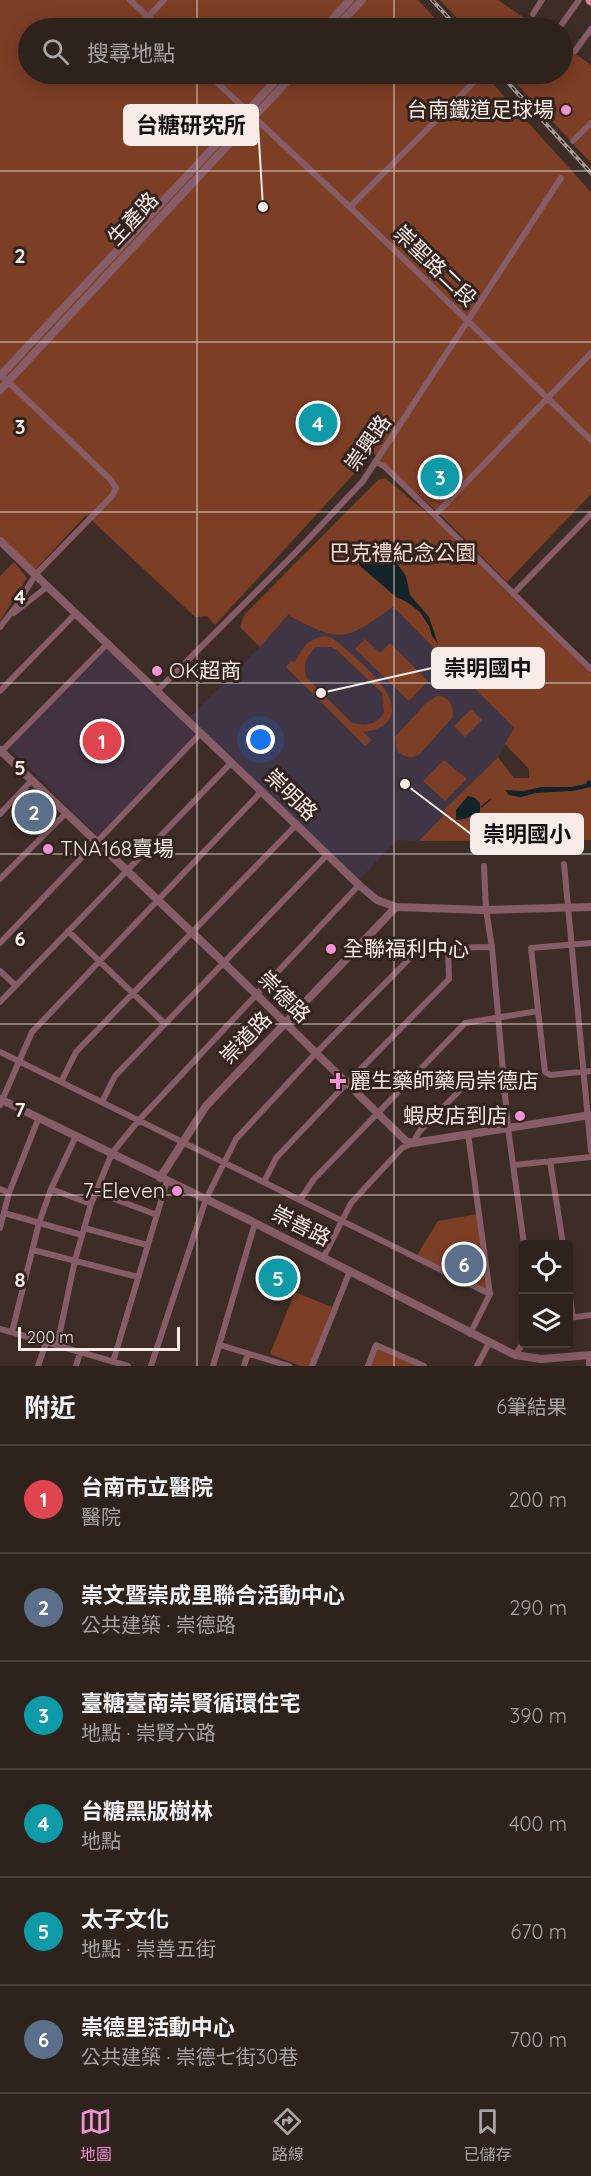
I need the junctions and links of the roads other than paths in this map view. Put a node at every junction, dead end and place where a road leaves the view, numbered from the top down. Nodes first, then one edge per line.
1 (130, 0) edge
2 (164, 0) edge
3 (350, 0) edge
4 (362, 0) edge
5 (542, 0) edge
6 (579, 0) edge
7 (533, 14) dead end
8 (148, 17) joint
9 (333, 18) edge
10 (345, 18) edge
11 (566, 18) edge
12 (591, 29) edge
13 (576, 51) dead end
14 (219, 84) edge
15 (273, 84) edge
16 (285, 84) edge
17 (472, 84) edge
18 (247, 111) junction
19 (254, 117) junction
20 (590, 125) edge
21 (573, 141) dead end
22 (561, 178) dead end
23 (350, 207) junction
24 (469, 321) junction
25 (591, 353) edge
26 (0, 376) edge
27 (8, 382) junction
28 (0, 390) edge
29 (549, 398) junction
30 (591, 440) edge
31 (377, 462) junction
32 (591, 514) edge
33 (435, 515) junction
34 (0, 541) edge
35 (36, 574) junction
36 (48, 586) junction
37 (513, 594) junction
38 (76, 613) junction
39 (7, 619) junction
40 (0, 627) edge
41 (108, 643) junction
42 (591, 669) edge
43 (0, 692) edge
44 (158, 692) junction
45 (200, 734) junction
46 (0, 751) edge
47 (231, 763) junction
48 (32, 780) junction
49 (261, 792) junction
50 (66, 813) junction
51 (0, 814) edge
52 (296, 825) junction
53 (97, 842) junction
54 (327, 855) junction
55 (564, 864) dead end
56 (484, 866) dead end
57 (127, 871) junction
58 (0, 879) edge
59 (358, 885) junction
60 (158, 901) junction
61 (396, 907) junction
62 (591, 907) edge
63 (568, 909) junction
64 (486, 910) junction
65 (68, 931) junction
66 (192, 933) junction
67 (369, 937) junction
68 (0, 943) edge
69 (591, 943) edge
70 (572, 945) junction
71 (448, 948) junction
72 (492, 948) junction
73 (419, 949) junction
74 (100, 961) junction
75 (223, 962) junction
76 (0, 971) edge
77 (15, 985) junction
78 (133, 993) junction
79 (256, 995) junction
80 (0, 1002) edge
81 (538, 1011) junction
82 (498, 1018) junction
83 (165, 1024) junction
84 (285, 1024) junction
85 (0, 1052) edge
86 (315, 1054) junction
87 (19, 1061) junction
88 (588, 1072) edge
89 (503, 1073) junction
90 (61, 1082) junction
91 (346, 1084) junction
92 (1, 1101) edge
93 (102, 1102) junction
94 (376, 1113) junction
95 (589, 1115) edge
96 (39, 1118) junction
97 (139, 1120) junction
98 (508, 1128) junction
99 (468, 1134) junction
100 (76, 1136) junction
101 (182, 1142) junction
102 (413, 1143) junction
103 (591, 1151) edge
104 (112, 1153) junction
105 (591, 1156) edge
106 (550, 1161) junction
107 (225, 1162) junction
108 (514, 1165) junction
109 (163, 1179) junction
110 (264, 1182) junction
111 (0, 1189) edge
112 (51, 1189) junction
113 (96, 1192) junction
114 (9, 1193) junction
115 (206, 1199) junction
116 (300, 1200) junction
117 (91, 1204) junction
118 (4, 1213) junction
119 (157, 1215) junction
120 (342, 1220) junction
121 (39, 1223) junction
122 (0, 1224) edge
123 (255, 1224) junction
124 (83, 1231) junction
125 (523, 1240) edge
126 (561, 1240) edge
127 (147, 1245) junction
128 (33, 1250) junction
129 (323, 1258) junction
130 (75, 1260) junction
131 (350, 1271) junction
132 (138, 1277) junction
133 (490, 1294) junction
134 (591, 1315) edge
135 (573, 1317) edge
136 (0, 1329) edge
137 (12, 1332) junction
138 (470, 1334) junction
139 (46, 1343) junction
140 (489, 1343) junction
141 (220, 1345) junction
142 (57, 1346) junction
143 (520, 1348) edge
144 (80, 1353) junction
145 (248, 1353) junction
146 (515, 1355) junction
147 (590, 1355) edge
148 (113, 1362) junction
149 (277, 1364) edge
150 (38, 1366) edge
151 (76, 1366) edge
152 (128, 1366) edge
153 (151, 1366) edge
154 (213, 1366) edge
155 (244, 1366) edge
156 (289, 1366) edge
157 (312, 1366) edge
158 (368, 1366) edge
159 (424, 1366) edge
160 (477, 1366) edge
161 (589, 1366) edge

1 - 8 street
2 - 8 street
3 - 9 street
4 - 10 street
5 - 7 street
6 - 11 street
12 - 13 street
14 - 18 street, 崇聖路二段
15 - 18 street, 生產路
16 - 19 street, 生產路
17 - 23 street
18 - 19 street, 崇聖路二段
18 - 26 street, 生產路
19 - 23 street, 崇聖路二段
19 - 27 street, 生產路
20 - 21 street
22 - 24 street, 崇興路
23 - 24 street, 崇聖路二段
24 - 29 street, 崇聖路二段
24 - 31 street, 崇興路
25 - 29 street
26 - 27 street
27 - 28 street, 生產路
27 - 35 street
29 - 30 street, 崇聖路二段
29 - 33 street
31 - 33 street
31 - 44 street, 崇興路
32 - 37 street
33 - 37 street
34 - 35 street, 崇明路
35 - 36 street, 崇明路
35 - 39 street
36 - 38 street, 崇明路
36 - 39 street
37 - 42 street
38 - 41 street, 崇明路
38 - 43 street
39 - 40 street
41 - 44 street, 崇明路
41 - 46 street
44 - 45 street, 崇明路
45 - 47 street, 崇明路
45 - 53 street
46 - 48 street, 崇德路
47 - 49 street, 崇明路
47 - 57 street
48 - 50 street, 崇德路
48 - 51 street
49 - 52 street, 崇明路
49 - 60 street
50 - 53 street, 崇德路
50 - 58 street
52 - 54 street, 崇明路
52 - 66 street
53 - 57 street, 崇德路
53 - 68 street
54 - 59 street, 崇明路
54 - 75 street
55 - 63 street
56 - 64 street
57 - 60 street, 崇德路
57 - 65 street
59 - 61 street, 崇明路
59 - 79 street
60 - 66 street, 崇德路
60 - 74 street
61 - 64 street, 崇明路
61 - 67 street, 崇道路
62 - 63 street, 崇明路
63 - 64 street, 崇明路
63 - 70 street
64 - 72 street
65 - 74 street
65 - 77 street
66 - 75 street, 崇德路
66 - 78 street
67 - 73 street
67 - 84 street, 崇道路
69 - 70 street
70 - 81 street
70 - 88 street
71 - 72 street
71 - 73 street
71 - 91 street
72 - 82 street
73 - 86 street
74 - 78 street
74 - 87 street
75 - 79 street, 崇德路
75 - 83 street
76 - 77 street
77 - 80 street
78 - 83 street
78 - 90 street
79 - 84 street, 崇德路
79 - 97 street
81 - 82 street
81 - 88 street
82 - 89 street
82 - 94 street
83 - 93 street
84 - 86 street, 崇德路
84 - 101 street, 崇道路
85 - 87 street
86 - 91 street, 崇德路
86 - 107 street
87 - 90 street
87 - 92 street
88 - 95 street
89 - 98 street
89 - 102 street
90 - 93 street
91 - 94 street, 崇德路
91 - 110 street
92 - 96 street, 崇善路
93 - 97 street
94 - 102 street, 崇德路
94 - 116 street
95 - 98 street
95 - 103 street
96 - 100 street, 崇善路
96 - 114 street
97 - 101 street
97 - 104 street
98 - 99 street
98 - 108 street
99 - 102 street
99 - 133 street
100 - 104 street, 崇善路
100 - 112 street
101 - 107 street
101 - 109 street, 崇道路
102 - 120 street
104 - 109 street, 崇善路
104 - 113 street
105 - 106 street
106 - 108 street
106 - 126 street
107 - 110 street
107 - 115 street
108 - 125 street
109 - 115 street, 崇善路
109 - 119 street
110 - 116 street
111 - 114 street
112 - 117 street
112 - 121 street
113 - 117 street
113 - 119 street
114 - 118 street
115 - 123 street, 崇善路
115 - 153 street
116 - 120 street
117 - 124 street
118 - 121 street
118 - 122 street
119 - 127 street
120 - 129 street
120 - 133 street
121 - 124 street
121 - 128 street
123 - 129 street, 崇善路
123 - 141 street
124 - 127 street
124 - 130 street
127 - 132 street
128 - 130 street
128 - 137 street
129 - 131 street, 崇善路
130 - 132 street
130 - 142 street
131 - 138 street, 崇善路
131 - 157 street
132 - 148 street
133 - 138 street
134 - 135 street
136 - 137 street
137 - 139 street
138 - 140 street, 崇善路
139 - 142 street
139 - 150 street
140 - 146 street, 崇善路
140 - 160 street
141 - 145 street
141 - 154 street
142 - 144 street
143 - 146 street
144 - 148 street
144 - 151 street
145 - 149 street
145 - 155 street
146 - 147 street, 崇善路
147 - 161 street
148 - 152 street
149 - 156 street
158 - 159 street

